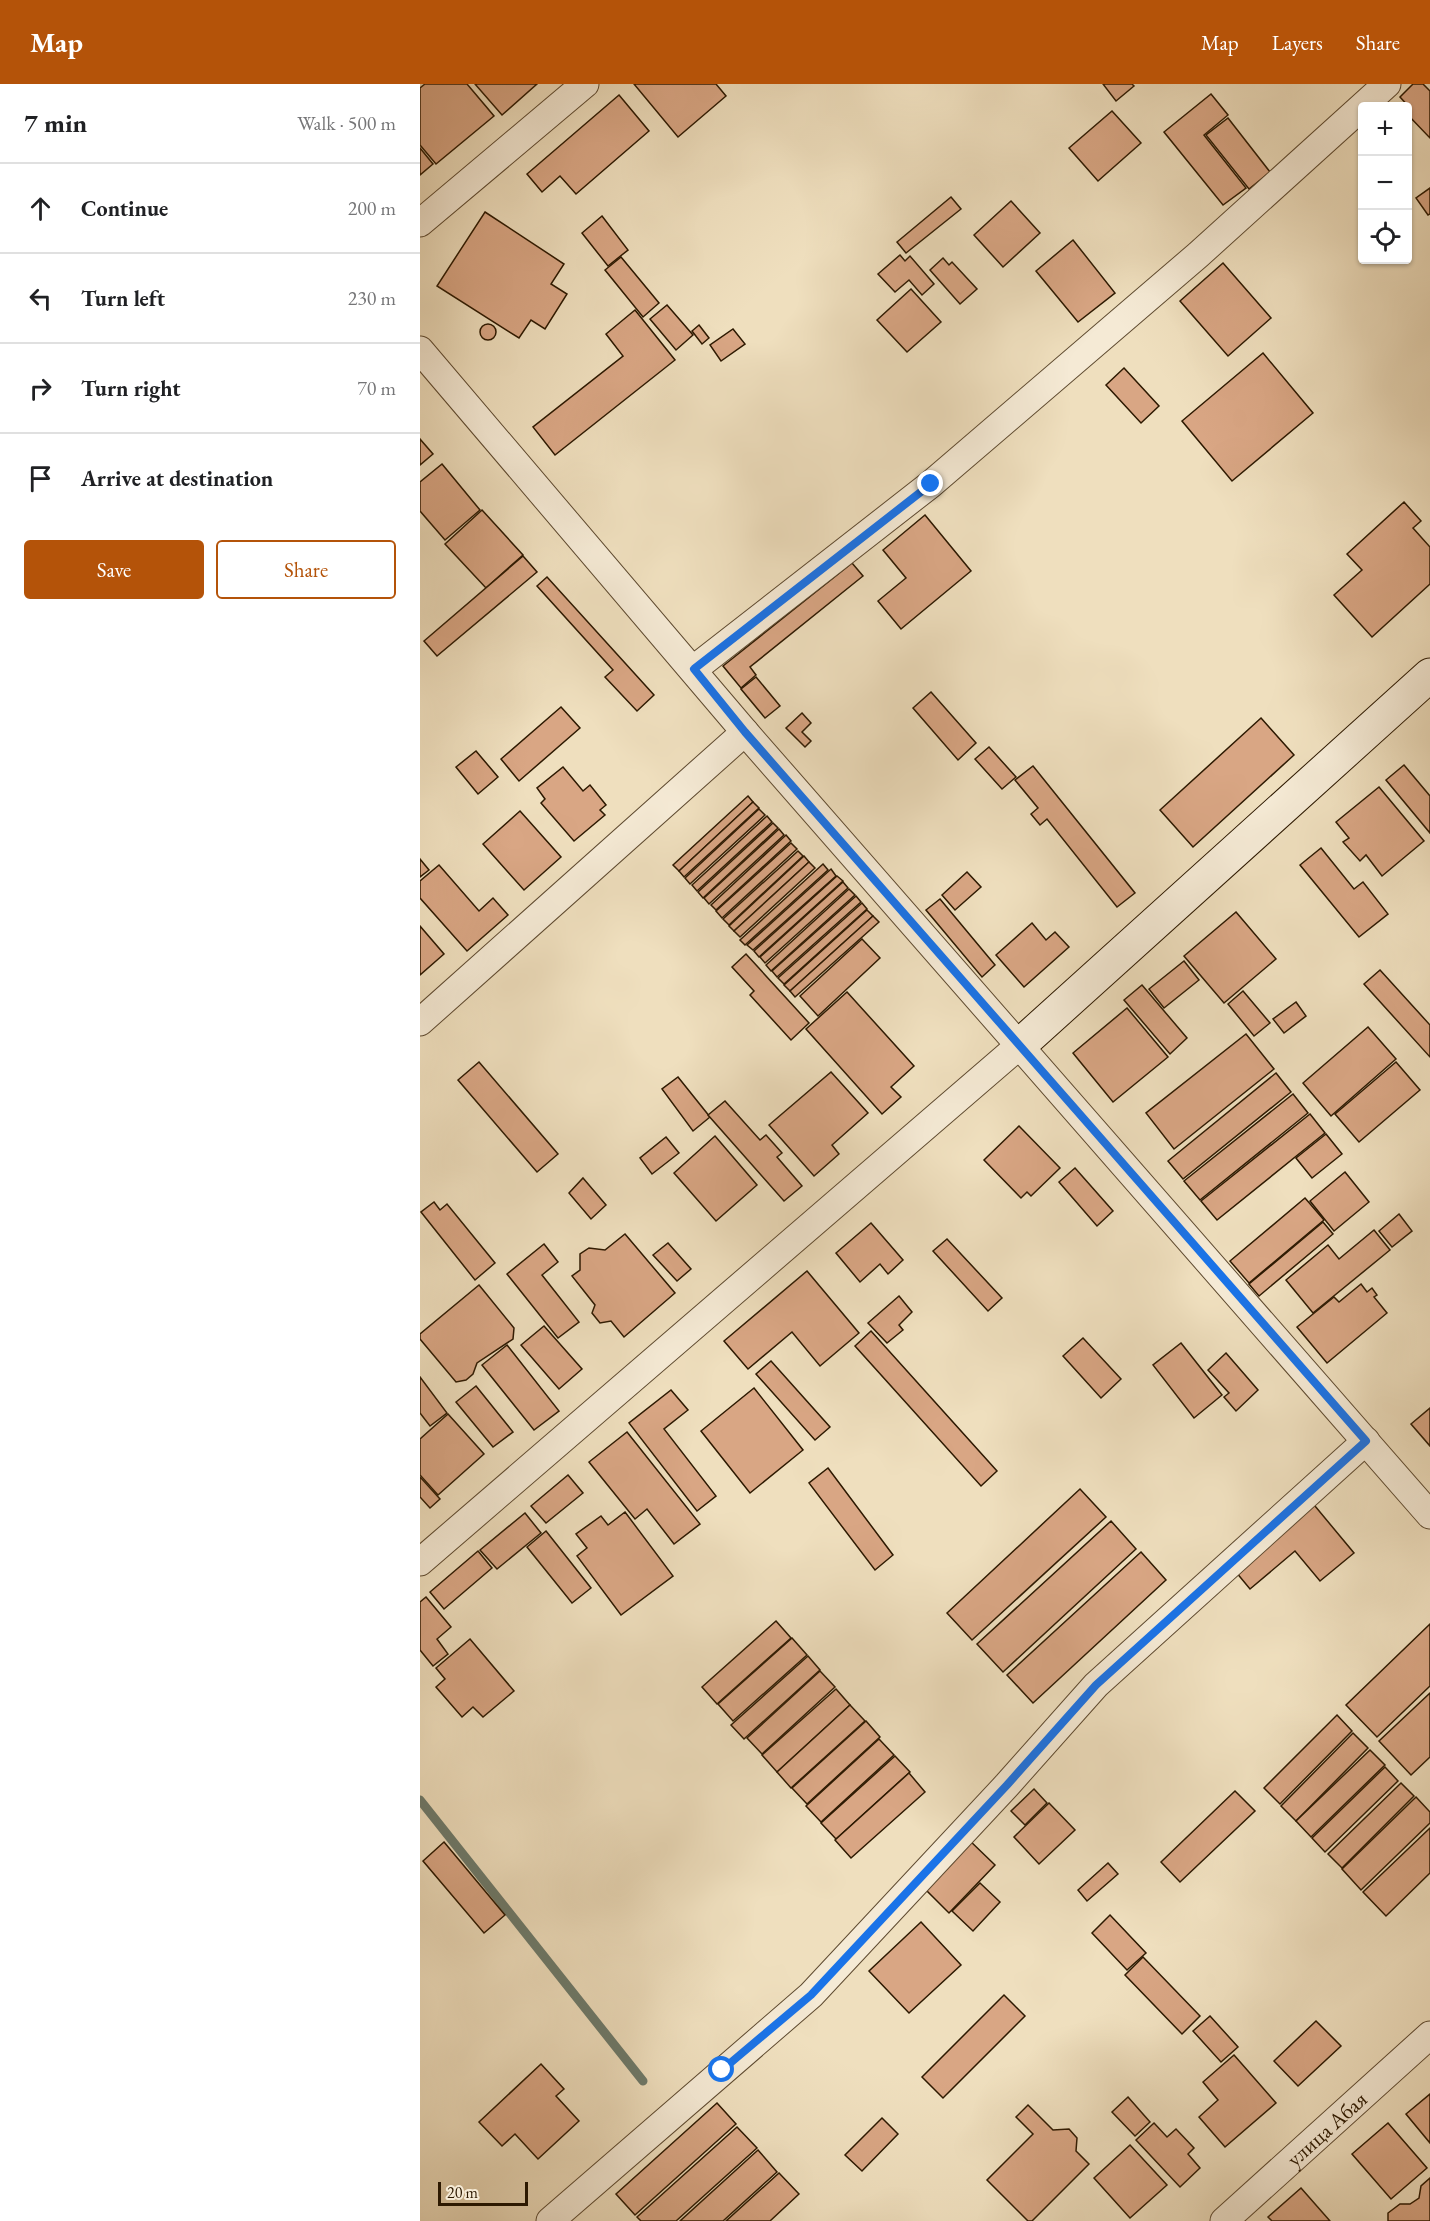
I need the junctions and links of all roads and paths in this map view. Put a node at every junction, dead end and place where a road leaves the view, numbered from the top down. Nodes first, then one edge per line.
1 (585, 84) edge
2 (1387, 84) edge
3 (420, 223) edge
4 (420, 350) edge
5 (694, 669) junction
6 (1430, 675) edge
7 (745, 732) junction
8 (420, 1022) edge
9 (1020, 1045) junction
10 (1366, 1441) junction
11 (1430, 1515) edge
12 (420, 1562) edge
13 (1430, 2035) edge
14 (550, 2221) edge
15 (1224, 2221) edge

1 - 3 street
2 - 5 street
4 - 5 street
5 - 7 street
6 - 9 main road
7 - 8 street
7 - 9 street
9 - 10 street
9 - 12 street
10 - 11 street
10 - 14 street
13 - 15 street, улица Абая

